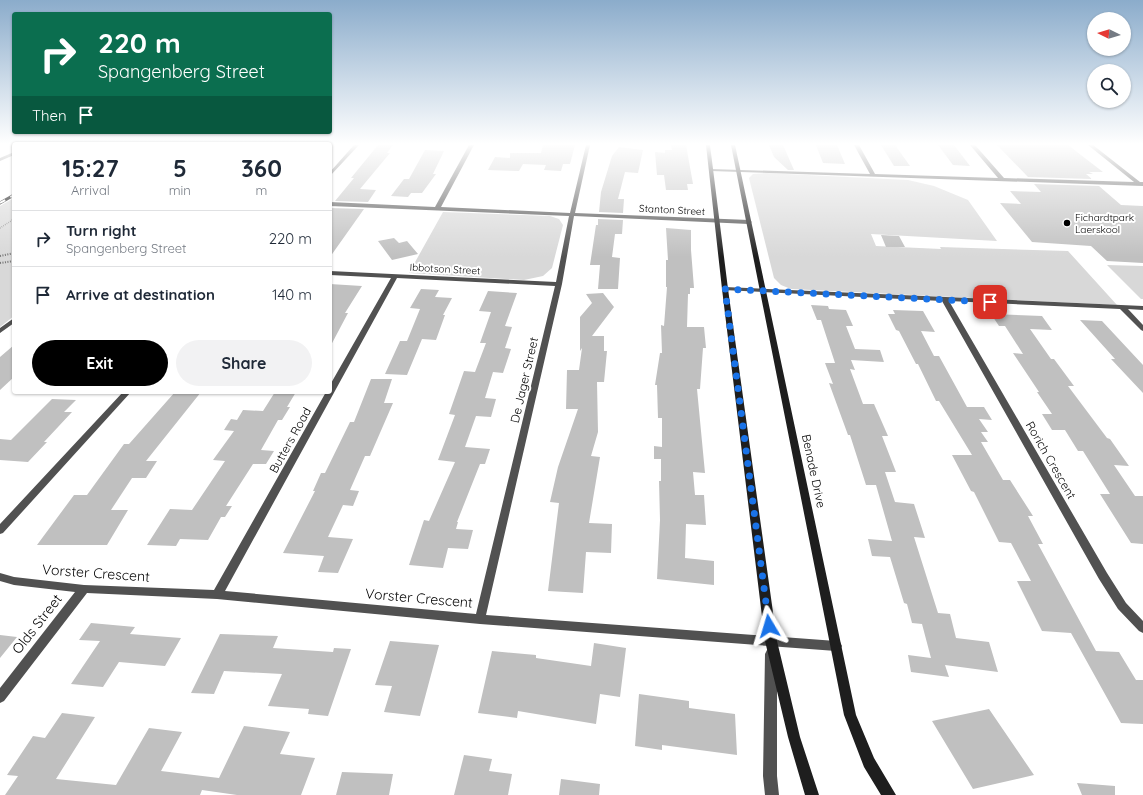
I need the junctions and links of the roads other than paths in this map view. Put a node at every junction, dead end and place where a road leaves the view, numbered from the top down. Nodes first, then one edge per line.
1 (452, 182) edge
2 (580, 182) edge
3 (712, 182) edge
4 (741, 182) edge
5 (1075, 182) edge
6 (1141, 184) edge
7 (332, 204) edge
8 (437, 209) junction
9 (572, 214) junction
10 (717, 221) junction
11 (749, 222) junction
12 (332, 274) edge
13 (395, 276) junction
14 (559, 284) junction
15 (725, 289) junction
16 (763, 291) junction
17 (945, 300) junction
18 (1123, 308) junction
19 (1143, 308) edge
20 (12, 322) edge
21 (1143, 329) edge
22 (0, 331) edge
23 (332, 389) edge
24 (125, 394) edge
25 (329, 394) edge
26 (0, 530) edge
27 (0, 577) edge
28 (84, 589) junction
29 (217, 595) junction
30 (480, 619) junction
31 (1143, 628) edge
32 (771, 641) junction
33 (836, 646) junction
34 (0, 697) edge
35 (772, 795) edge
36 (812, 795) edge
37 (889, 795) edge

1 - 8 street
2 - 9 street, De Jager Street
3 - 10 street
4 - 11 street, Benade Drive
5 - 6 street
7 - 8 street, Stanton Street
8 - 9 street, Stanton Street
9 - 10 street, Stanton Street
9 - 14 street, De Jager Street
10 - 11 street, Stanton Street
10 - 15 street
11 - 16 street, Benade Drive
12 - 13 street, Ibbotson Street
13 - 14 street, Ibbotson Street
13 - 23 street, Butters Road
14 - 30 street, De Jager Street
15 - 16 street
15 - 32 street
16 - 17 street
16 - 33 street, Benade Drive
17 - 18 street
17 - 31 street, Rorich Crescent
18 - 19 street
18 - 21 street
20 - 22 street
24 - 26 street
25 - 29 street, Butters Road
27 - 28 street, Vorster Crescent
28 - 29 street, Vorster Crescent
28 - 34 street, Olds Street
29 - 30 street, Vorster Crescent
30 - 32 street, Vorster Crescent
32 - 33 street, Vorster Crescent
32 - 35 street
32 - 36 street
33 - 37 street, Benade Drive

